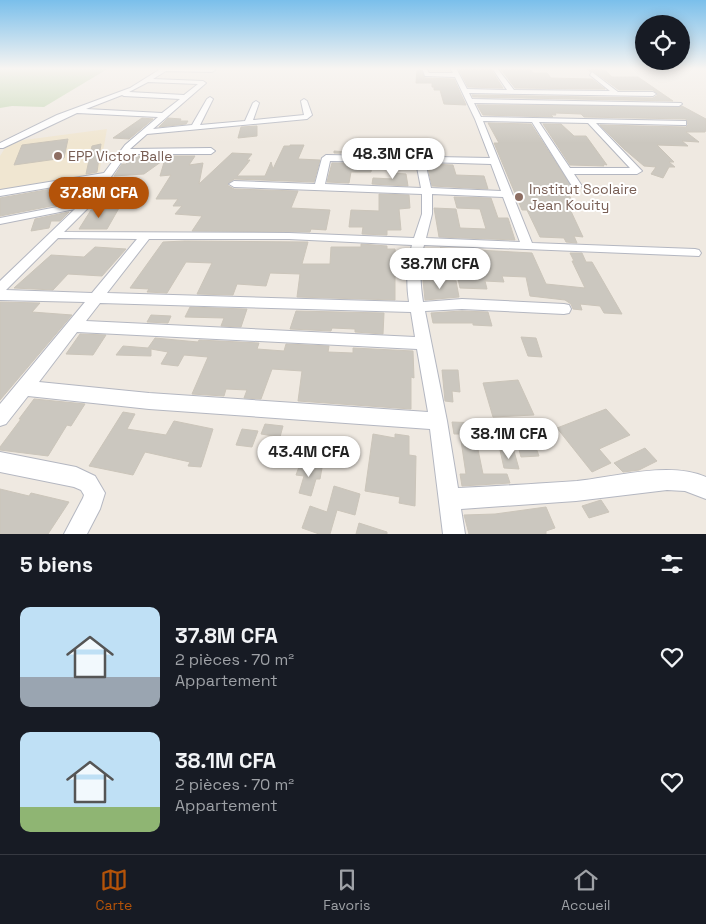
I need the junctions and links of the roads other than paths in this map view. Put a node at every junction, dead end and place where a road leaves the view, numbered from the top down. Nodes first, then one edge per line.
1 (121, 93) joint
2 (192, 93) edge
3 (466, 93) edge
4 (582, 93) edge
5 (588, 93) junction
6 (617, 94) joint
7 (652, 94) dead end
8 (186, 98) junction
9 (210, 99) dead end
10 (304, 100) dead end
11 (470, 101) junction
12 (256, 103) dead end
13 (600, 103) junction
14 (679, 104) dead end
15 (607, 109) dead end
16 (74, 110) junction
17 (164, 114) junction
18 (615, 116) dead end
19 (480, 119) junction
20 (534, 120) junction
21 (590, 121) junction
22 (248, 122) junction
23 (622, 122) junction
24 (683, 123) dead end
25 (194, 127) junction
26 (145, 132) junction
27 (0, 146) edge
28 (211, 151) dead end
29 (124, 152) junction
30 (420, 159) junction
31 (496, 161) junction
32 (568, 171) junction
33 (109, 175) junction
34 (234, 184) dead end
35 (578, 186) dead end
36 (319, 188) junction
37 (427, 192) junction
38 (0, 193) edge
39 (508, 194) junction
40 (86, 204) junction
41 (0, 221) edge
42 (56, 235) junction
43 (146, 236) junction
44 (418, 241) junction
45 (527, 246) junction
46 (696, 253) dead end
47 (0, 289) edge
48 (0, 295) edge
49 (97, 298) junction
50 (417, 307) junction
51 (564, 309) dead end
52 (74, 326) junction
53 (424, 343) junction
54 (25, 388) junction
55 (0, 418) edge
56 (438, 421) junction
57 (0, 462) edge
58 (706, 489) edge
59 (448, 499) junction
60 (75, 534) edge
61 (454, 534) edge

1 - 8 street
1 - 16 street
2 - 8 street
3 - 11 street
4 - 5 street
5 - 6 street
5 - 13 street
6 - 7 street
8 - 17 street
9 - 25 street
10 - 22 street
11 - 13 street
11 - 19 street
12 - 22 street
13 - 14 street
13 - 15 street
16 - 17 street
16 - 27 street
17 - 26 street
18 - 23 street
19 - 20 street
19 - 31 street
20 - 21 street
20 - 32 street
21 - 23 street
21 - 32 street
22 - 25 street
23 - 24 street
25 - 26 street
26 - 29 street
28 - 29 street
29 - 33 street
30 - 31 street
30 - 36 street
30 - 37 street
31 - 39 street
32 - 35 street
33 - 38 street
33 - 40 street
34 - 36 street
36 - 37 street
37 - 39 street
37 - 44 street
39 - 45 street
40 - 41 street
40 - 42 street
42 - 43 street
42 - 47 street
43 - 44 street
43 - 49 street
44 - 45 street
44 - 50 street
45 - 46 street
48 - 49 street
49 - 50 street
49 - 52 street
50 - 51 street
50 - 53 street
52 - 53 street
52 - 54 street
53 - 56 street
54 - 55 street
54 - 56 street
56 - 59 street
57 - 60 street
58 - 59 street
59 - 61 street

